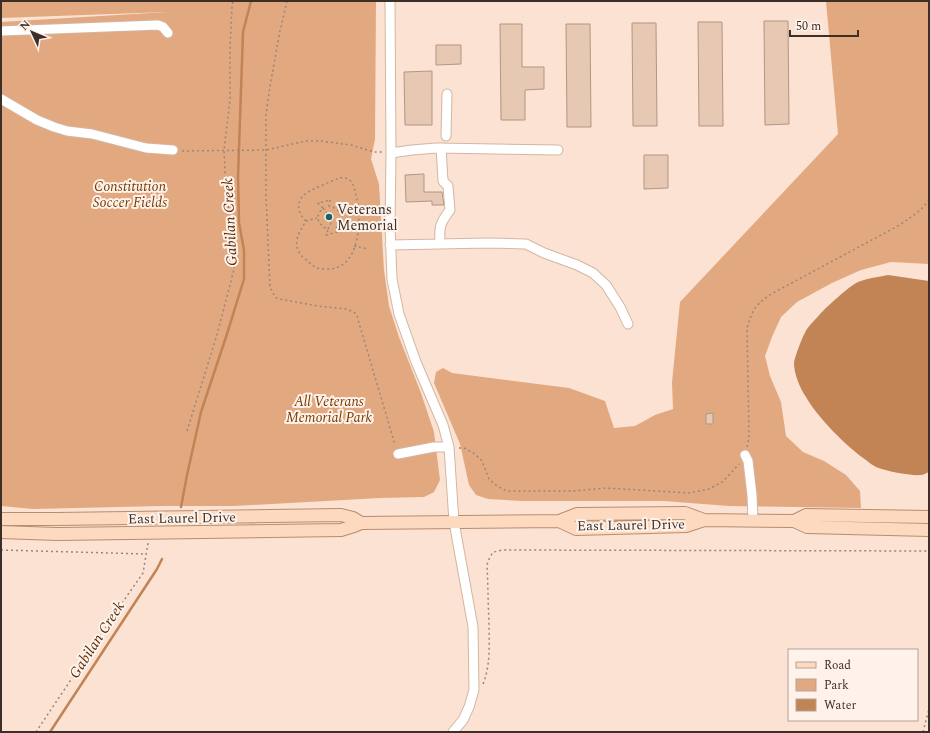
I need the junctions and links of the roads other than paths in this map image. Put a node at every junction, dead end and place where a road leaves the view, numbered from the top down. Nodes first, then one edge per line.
1 (390, 1) edge
2 (1, 31) edge
3 (168, 33) dead end
4 (447, 94) dead end
5 (1, 99) edge
6 (446, 136) junction
7 (442, 148) junction
8 (173, 150) road end
9 (558, 150) dead end
10 (391, 153) junction
11 (440, 243) junction
12 (390, 245) junction
13 (628, 324) dead end
14 (449, 447) junction
15 (398, 454) road end
16 (745, 455) road end
17 (929, 517) edge
18 (1, 519) edge
19 (752, 520) junction
20 (794, 521) junction
21 (454, 522) junction
22 (361, 523) junction
23 (929, 530) edge
24 (1, 532) edge
25 (453, 732) edge

1 - 10 street
2 - 3 street
4 - 6 street
5 - 8 street
6 - 7 street
6 - 7 street
7 - 9 street
7 - 10 street
7 - 11 street
10 - 12 street
11 - 12 street
11 - 13 street
12 - 14 street
14 - 15 street
14 - 21 street
16 - 19 street
17 - 20 main road, East Laurel Drive
18 - 22 main road, East Laurel Drive
19 - 20 main road, East Laurel Drive
19 - 21 main road, East Laurel Drive
20 - 23 main road, East Laurel Drive
21 - 22 main road, East Laurel Drive
21 - 25 street
22 - 24 main road, East Laurel Drive

